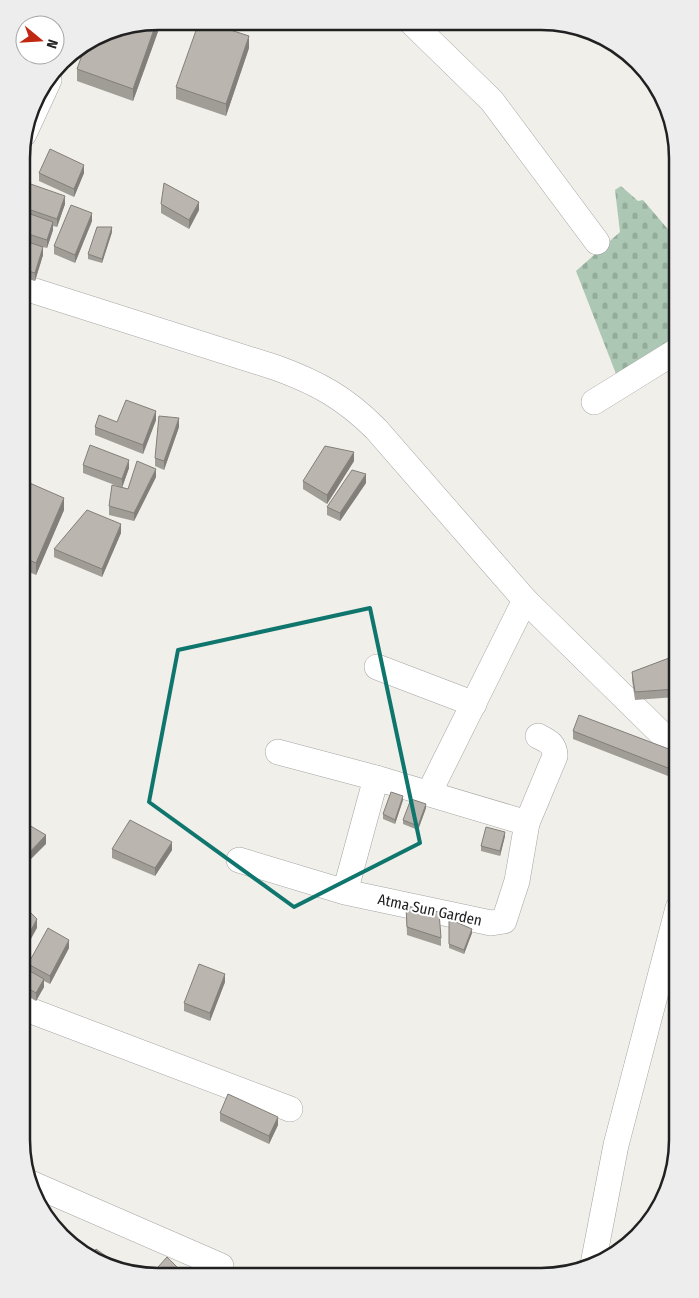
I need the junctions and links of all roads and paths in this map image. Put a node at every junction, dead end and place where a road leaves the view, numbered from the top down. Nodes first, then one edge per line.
1 (419, 30) edge
2 (597, 242) dead end
3 (30, 290) edge
4 (669, 356) edge
5 (594, 402) dead end
6 (525, 600) junction
7 (377, 667) dead end
8 (474, 704) junction
9 (538, 736) dead end
10 (669, 741) edge
11 (278, 752) dead end
12 (376, 778) junction
13 (429, 793) junction
14 (527, 823) junction
15 (239, 860) dead end
16 (345, 892) junction
17 (669, 942) edge
18 (30, 1010) edge
19 (290, 1108) dead end
20 (39, 1187) edge
21 (594, 1256) edge
22 (220, 1266) dead end

1 - 2 street
3 - 6 street
4 - 5 street
6 - 8 street
6 - 10 street
7 - 8 street
8 - 13 street
9 - 14 street, Atma Sun Garden
11 - 12 street
12 - 13 street
12 - 16 street
13 - 14 street
14 - 16 street, Atma Sun Garden
15 - 16 street, Atma Sun Garden
17 - 21 street
18 - 19 street
20 - 22 street

